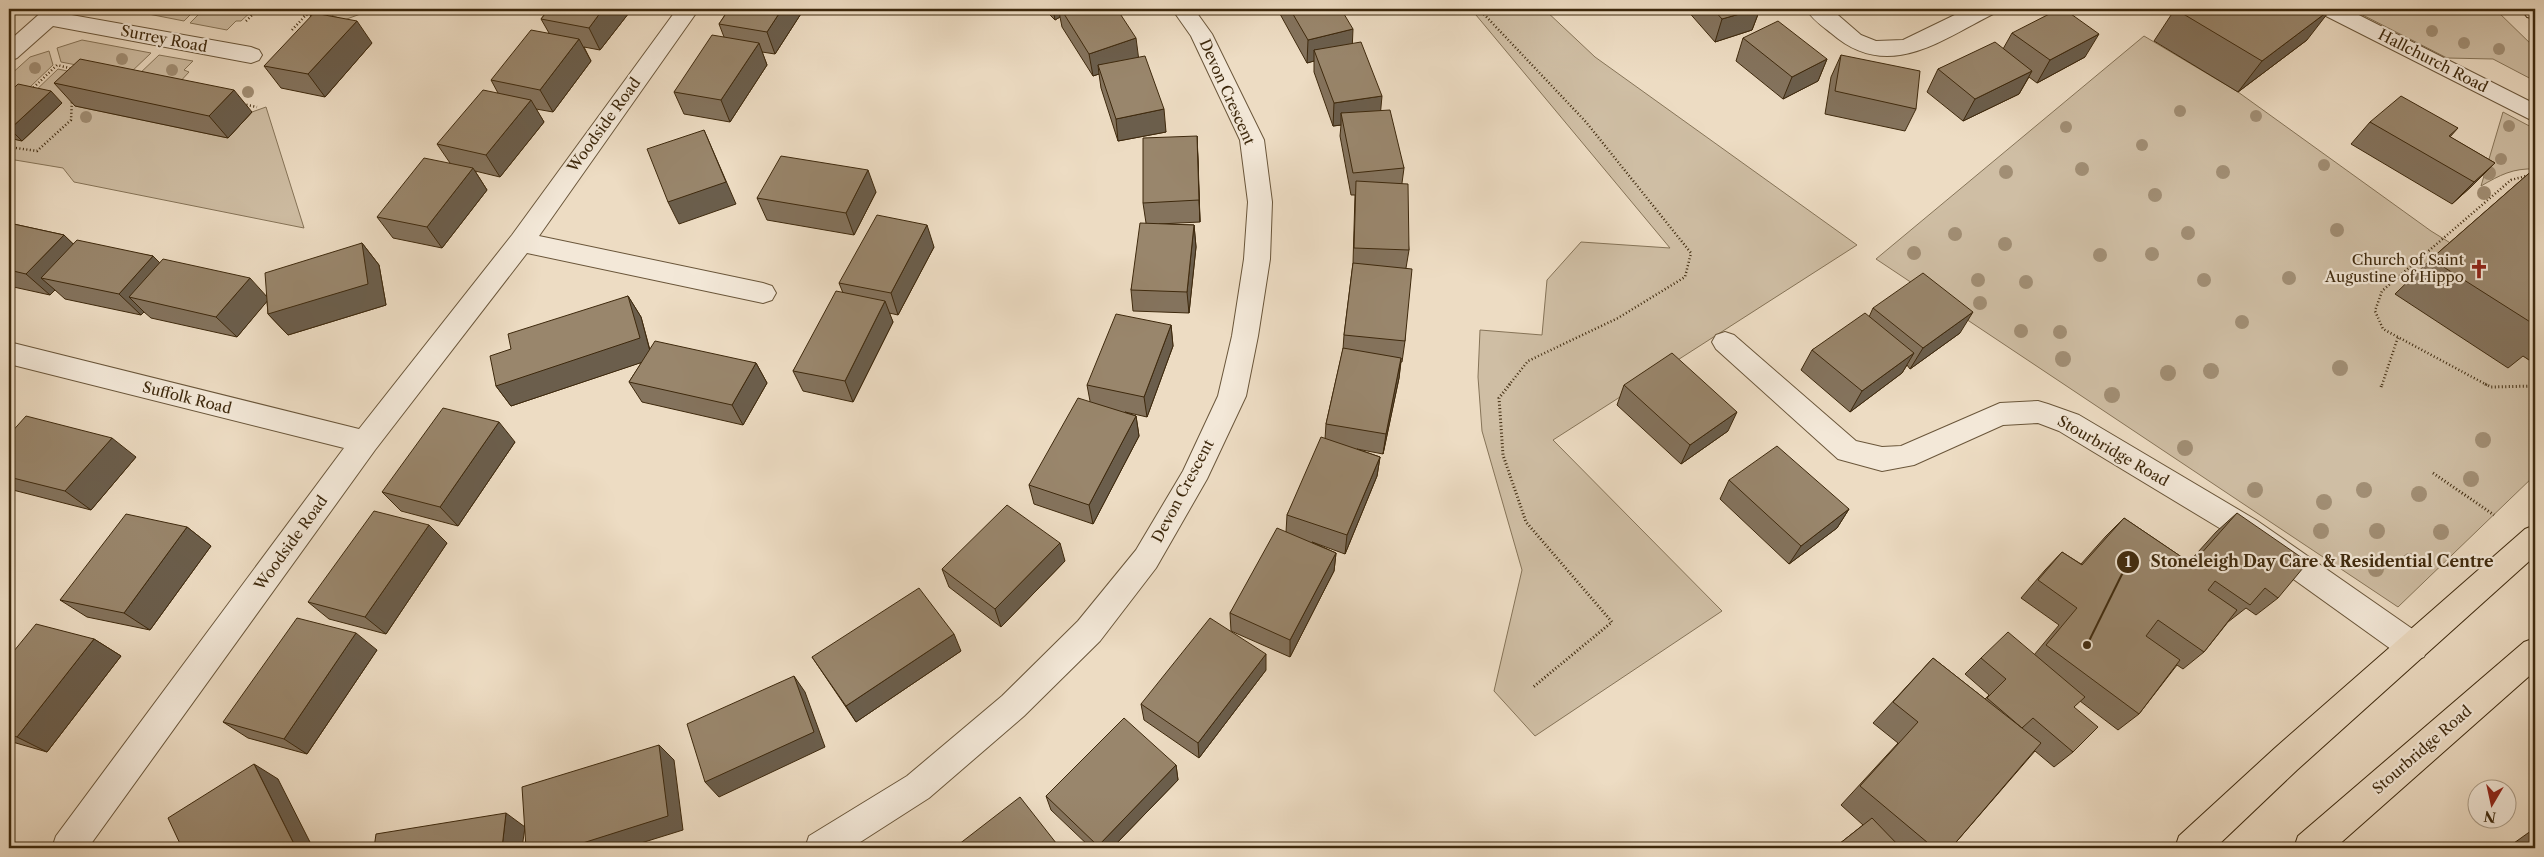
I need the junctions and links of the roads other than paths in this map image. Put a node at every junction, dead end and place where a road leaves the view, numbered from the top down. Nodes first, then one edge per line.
1 (688, 9) edge
2 (1183, 9) edge
3 (1817, 9) edge
4 (1985, 9) edge
5 (2330, 9) edge
6 (2532, 9) edge
7 (2535, 12) edge
8 (53, 13) edge
9 (9, 53) edge
10 (251, 55) dead end
11 (2535, 114) edge
12 (521, 242) junction
13 (763, 292) dead end
14 (1726, 342) dead end
15 (9, 353) edge
16 (365, 442) junction
17 (2535, 538) edge
18 (2413, 647) junction
19 (2535, 652) edge
20 (68, 848) edge
21 (821, 848) edge
22 (2191, 848) edge
23 (2310, 848) edge

1 - 12 street, Woodside Road
2 - 21 street, Devon Crescent
3 - 4 street
5 - 11 street, Hallchurch Road
6 - 7 highway
8 - 9 street, Surrey Road
8 - 10 street, Surrey Road
12 - 13 street
12 - 16 street, Woodside Road
14 - 18 street, Stourbridge Road
15 - 16 street, Suffolk Road
16 - 20 street, Woodside Road
17 - 18 highway
18 - 22 highway
19 - 23 highway, Stourbridge Road

